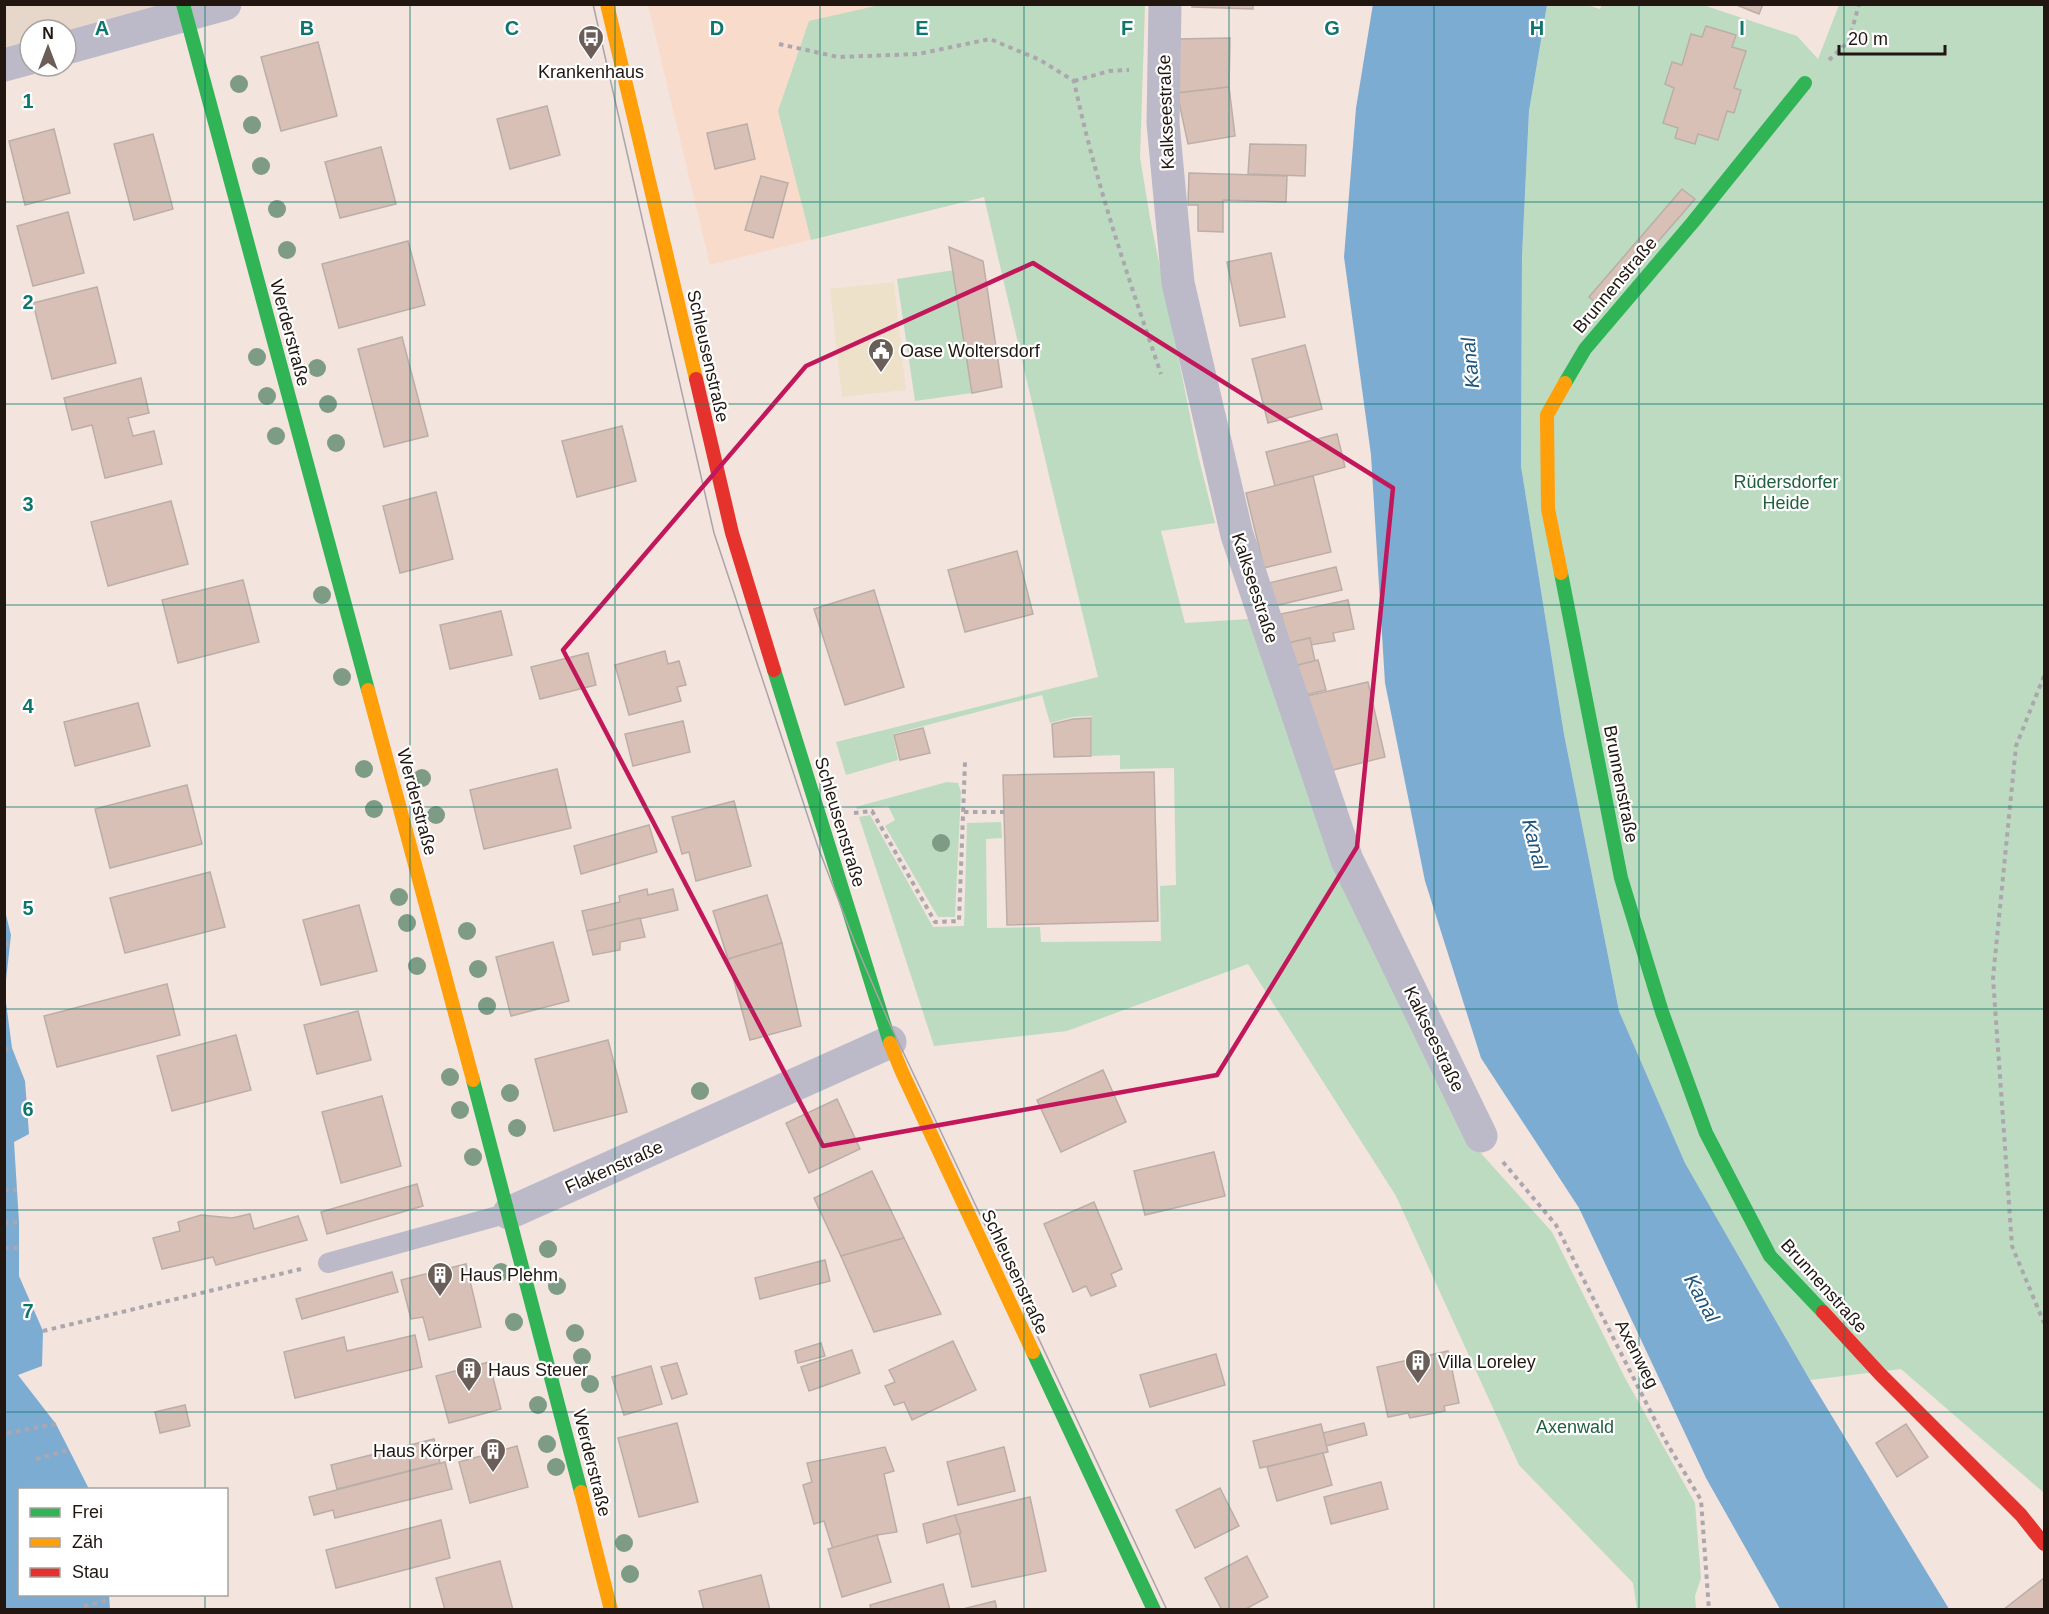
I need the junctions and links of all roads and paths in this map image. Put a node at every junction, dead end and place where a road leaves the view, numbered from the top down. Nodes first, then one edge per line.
1 (225, 4) edge
2 (607, 4) edge
3 (1165, 4) edge
4 (1859, 4) edge
5 (184, 10) edge
6 (78, 44) edge
7 (779, 44) dead end
8 (1163, 69) junction
9 (1074, 81) junction
10 (1805, 83) joint
11 (1164, 384) dead end
12 (2044, 676) edge
13 (965, 762) dead end
14 (851, 805) dead end
15 (964, 812) junction
16 (1004, 812) dead end
17 (854, 813) junction
18 (857, 824) dead end
19 (890, 1042) junction
20 (12, 1048) dead end
21 (4, 1050) edge
22 (1481, 1136) joint
23 (4, 1190) edge
24 (17, 1190) dead end
25 (509, 1214) junction
26 (19, 1222) dead end
27 (4, 1223) edge
28 (4, 1248) edge
29 (19, 1248) dead end
30 (328, 1263) joint
31 (2044, 1323) edge
32 (43, 1331) dead end
33 (56, 1424) dead end
34 (7, 1433) dead end
35 (69, 1450) dead end
36 (36, 1459) dead end
37 (2044, 1544) edge
38 (109, 1600) dead end
39 (84, 1606) dead end
40 (611, 1610) edge
41 (1155, 1610) edge
42 (1709, 1610) edge

1 - 5 street
2 - 19 street, Schleusenstraße
3 - 8 street, Kalkseestraße
4 - 10 path
5 - 6 street
5 - 25 street, Werderstraße
7 - 9 path
8 - 9 path
8 - 22 street, Kalkseestraße
9 - 11 path
10 - 37 street, Brunnenstraße
12 - 31 path
13 - 15 path
14 - 17 path
15 - 16 path
15 - 17 path
17 - 18 path
19 - 25 street, Flakenstraße
19 - 41 street, Schleusenstraße
20 - 21 path
22 - 42 path, Axenweg
23 - 24 path
25 - 30 lane, Flakenstraße
25 - 40 street, Werderstraße
26 - 27 path
28 - 29 path
30 - 32 path
33 - 34 path
35 - 36 path
38 - 39 path

